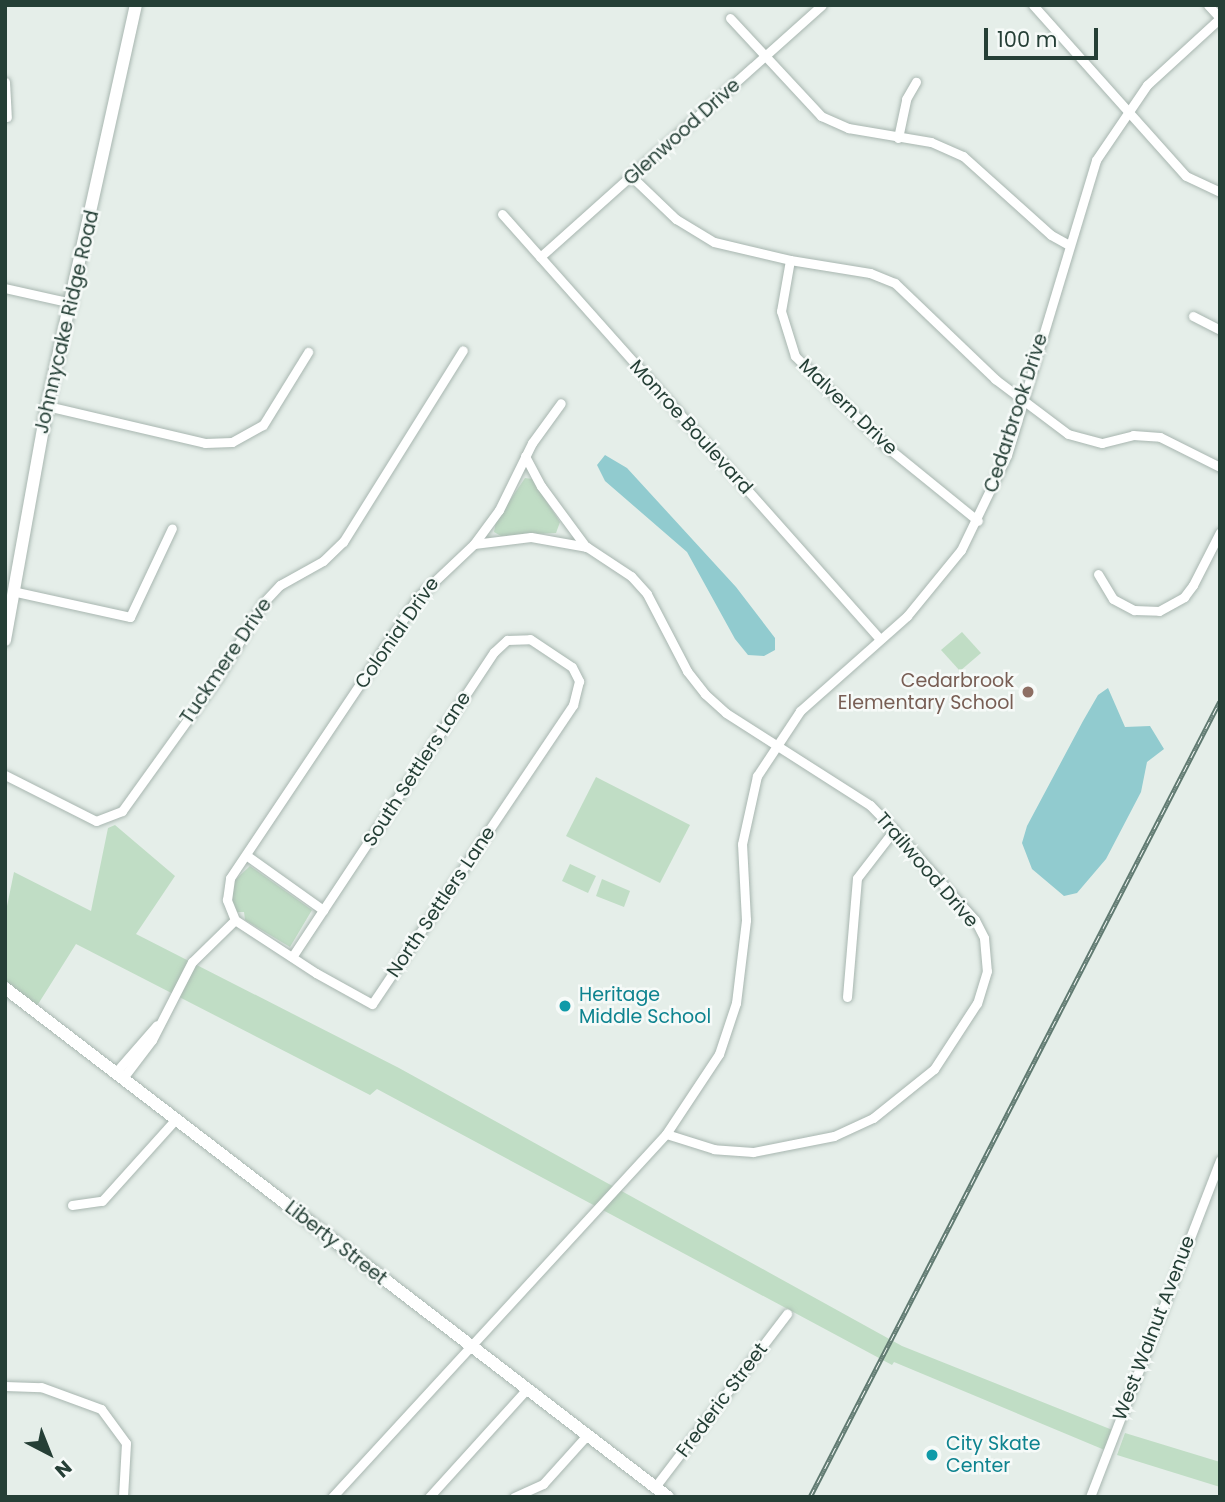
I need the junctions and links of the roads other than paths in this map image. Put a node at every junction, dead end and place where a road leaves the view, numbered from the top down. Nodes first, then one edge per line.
1 (136, 5) edge
2 (822, 5) edge
3 (1033, 5) edge
4 (1208, 5) edge
5 (730, 18) dead end
6 (1220, 18) edge
7 (764, 58) junction
8 (5, 82) edge
9 (916, 82) dead end
10 (1127, 110) junction
11 (8, 117) dead end
12 (898, 138) junction
13 (632, 177) junction
14 (1220, 192) edge
15 (502, 214) dead end
16 (1067, 244) junction
17 (540, 257) junction
18 (790, 260) junction
19 (5, 288) edge
20 (72, 303) junction
21 (1193, 316) dead end
22 (1220, 330) edge
23 (463, 350) dead end
24 (308, 352) dead end
25 (1021, 396) junction
26 (561, 403) dead end
27 (47, 406) junction
28 (524, 456) junction
29 (1220, 467) edge
30 (978, 521) junction
31 (172, 528) dead end
32 (1220, 531) edge
33 (474, 544) junction
34 (587, 547) junction
35 (1098, 574) dead end
36 (12, 591) junction
37 (880, 639) junction
38 (5, 640) edge
39 (567, 663) joint
40 (775, 745) junction
41 (5, 775) edge
42 (894, 830) junction
43 (246, 855) junction
44 (323, 910) junction
45 (235, 920) junction
46 (292, 957) junction
47 (5, 988) edge
48 (847, 997) dead end
49 (120, 1075) junction
50 (175, 1120) junction
51 (666, 1134) junction
52 (1220, 1160) edge
53 (72, 1205) dead end
54 (788, 1314) dead end
55 (470, 1346) junction
56 (5, 1386) edge
57 (528, 1388) junction
58 (588, 1434) junction
59 (655, 1487) junction
60 (1092, 1495) edge
61 (123, 1497) edge
62 (332, 1497) edge
63 (429, 1497) edge
64 (514, 1497) edge
65 (668, 1497) edge

1 - 20 street, Johnnycake Ridge Road
2 - 7 street, Glenwood Drive
3 - 10 street
4 - 6 street
5 - 7 street
6 - 10 street, Cedarbrook Drive
7 - 12 street
7 - 13 street, Glenwood Drive
8 - 11 street
9 - 12 street
10 - 14 street
10 - 16 street, Cedarbrook Drive
12 - 16 street
13 - 17 street, Glenwood Drive
13 - 18 street
15 - 17 street, Monroe Boulevard
16 - 25 street, Cedarbrook Drive
17 - 37 street, Monroe Boulevard
18 - 25 street
18 - 30 street, Malvern Drive
19 - 20 street
20 - 27 street, Johnnycake Ridge Road
21 - 22 street
23 - 41 street, Tuckmere Drive
24 - 27 street
25 - 29 street
25 - 30 street, Cedarbrook Drive
26 - 28 street, Colonial Drive
27 - 36 street, Johnnycake Ridge Road
28 - 33 street, Colonial Drive
28 - 34 street
30 - 37 street, Cedarbrook Drive
31 - 36 street
32 - 35 street
33 - 34 street
33 - 43 street, Colonial Drive
34 - 40 street
36 - 38 street, Johnnycake Ridge Road
37 - 40 street, Cedarbrook Drive
39 - 44 street, South Settlers Lane
39 - 46 street, North Settlers Lane
40 - 42 street, Trailwood Drive
40 - 51 street, Cedarbrook Drive
42 - 48 street
42 - 51 street, Trailwood Drive
43 - 44 street
43 - 45 street, Colonial Drive
44 - 46 street, South Settlers Lane
45 - 46 street, North Settlers Lane
45 - 49 street
47 - 49 street, Liberty Street
49 - 50 street, Liberty Street
50 - 53 street
50 - 55 street, Liberty Street
51 - 55 street
52 - 60 street, West Walnut Avenue
54 - 59 street, Frederic Street
55 - 57 street, Liberty Street
55 - 62 street
56 - 61 street
57 - 58 street, Liberty Street
57 - 63 street
58 - 59 street, Liberty Street
58 - 64 street
59 - 65 street, Liberty Street

